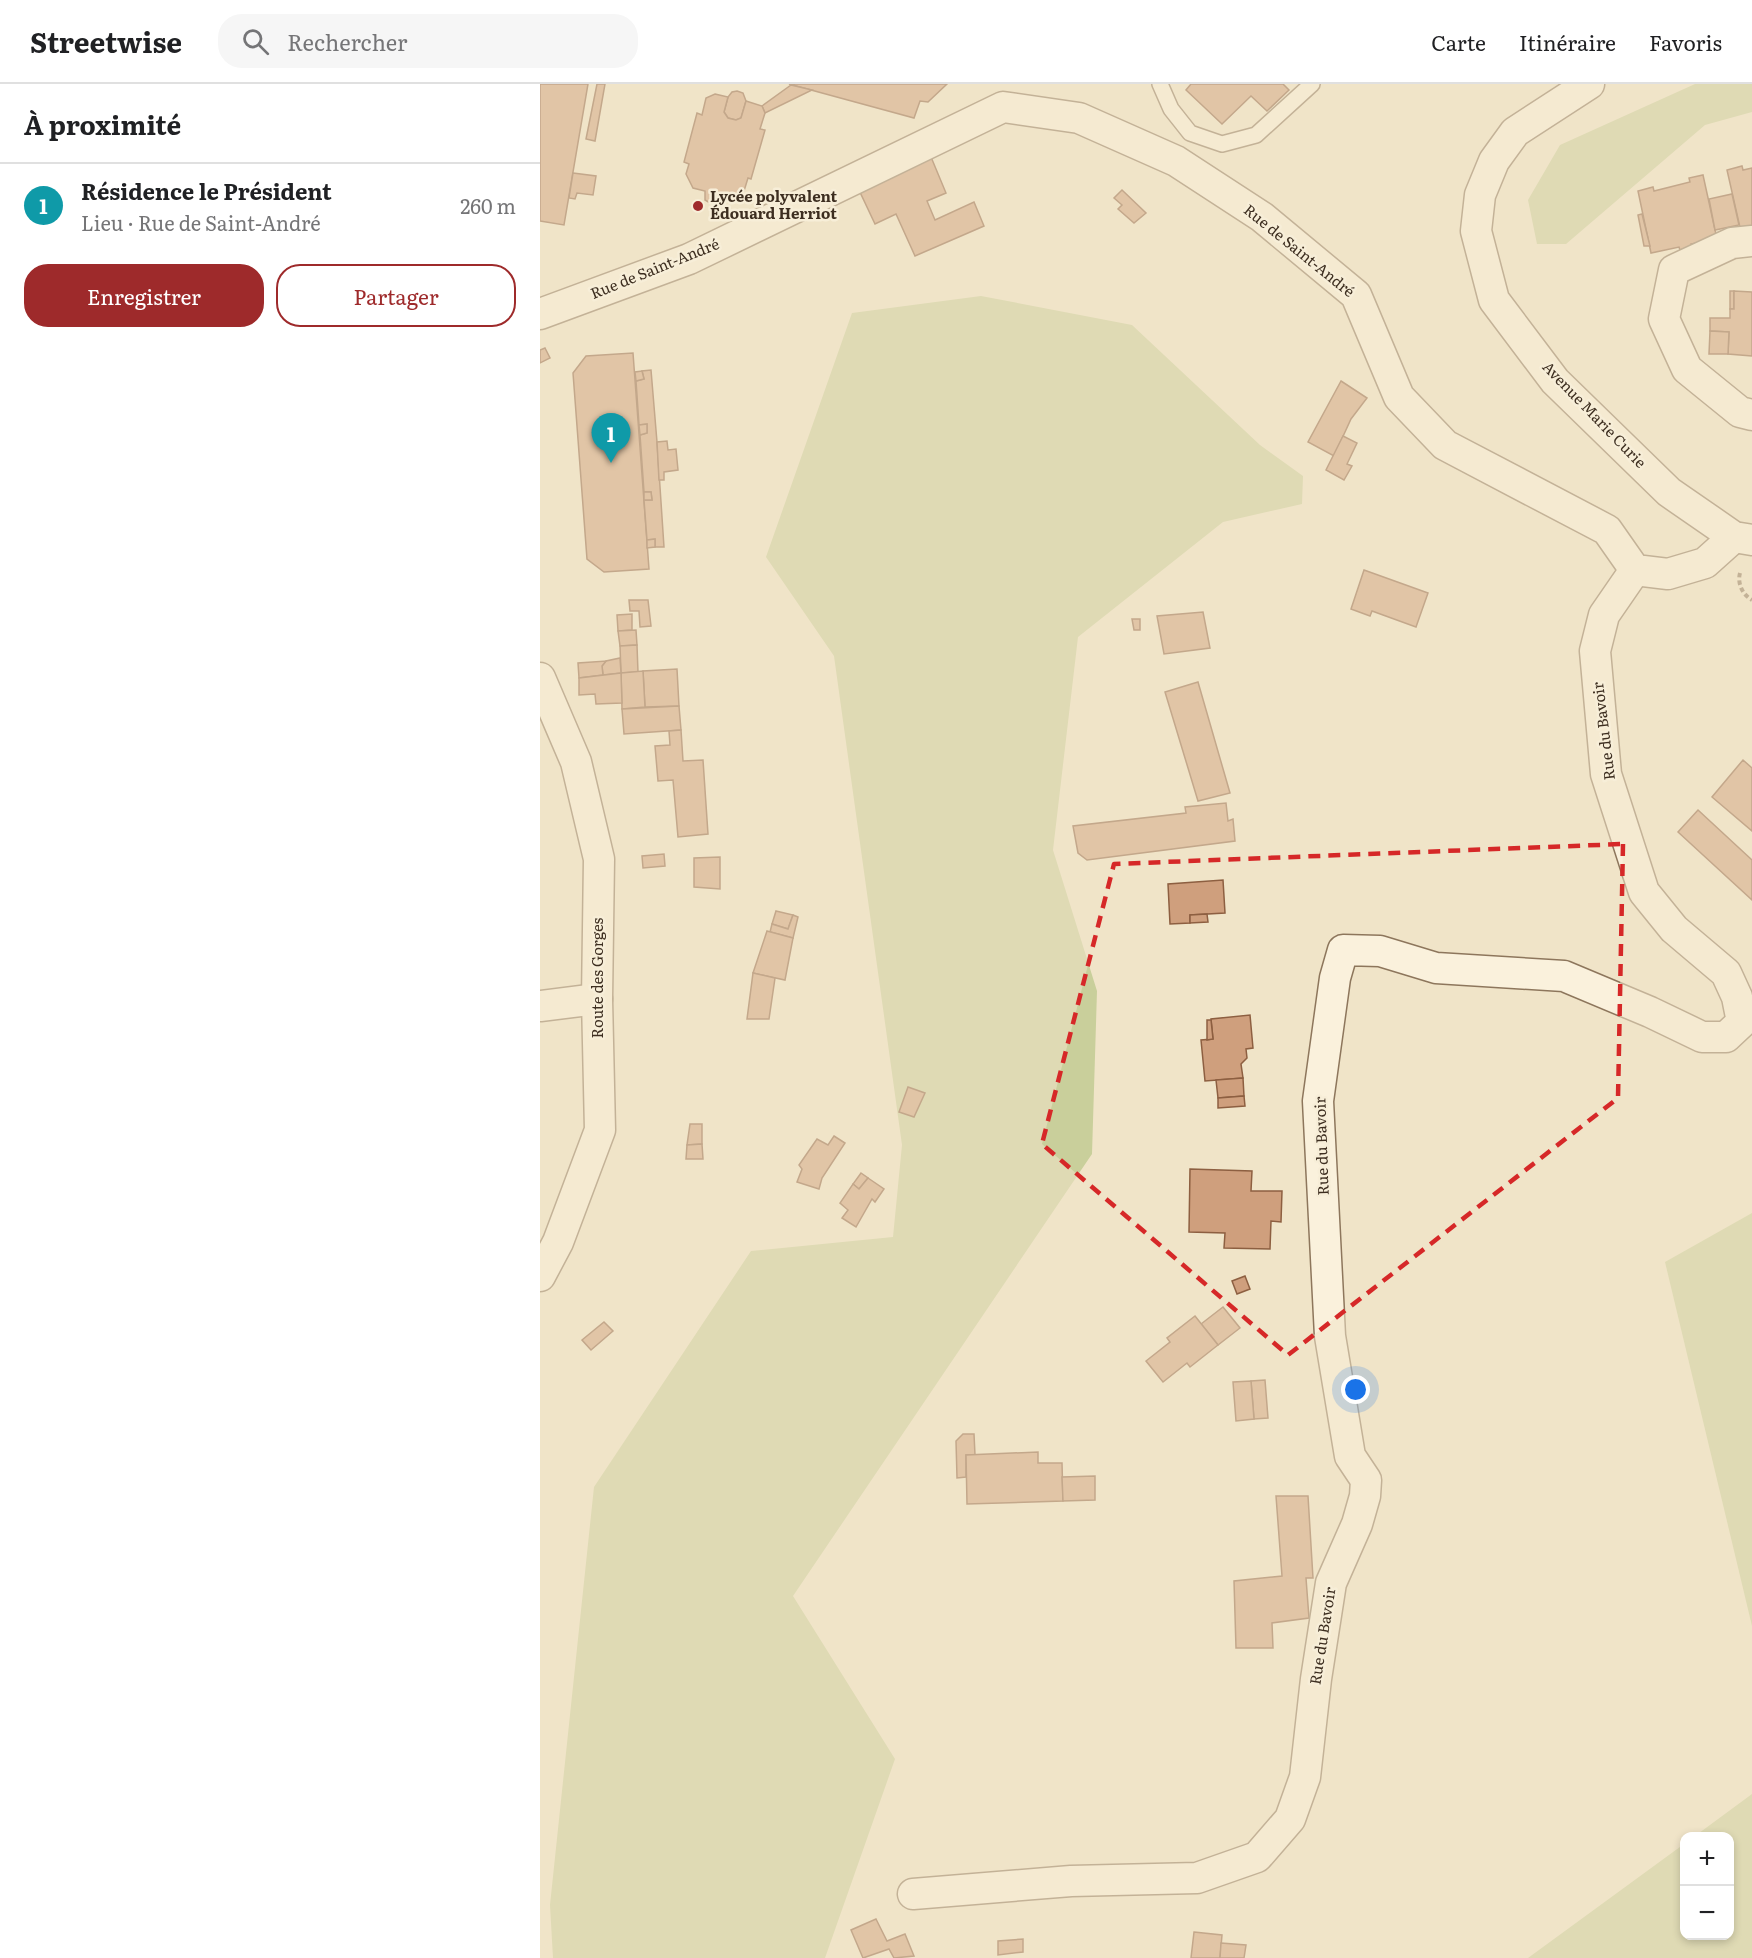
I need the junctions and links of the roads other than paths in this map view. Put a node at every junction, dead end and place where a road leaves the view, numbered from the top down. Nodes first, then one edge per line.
1 (1160, 84) edge
2 (1312, 84) edge
3 (1589, 84) edge
4 (1752, 241) edge
5 (540, 314) edge
6 (1752, 415) edge
7 (1743, 547) edge
8 (1635, 570) junction
9 (540, 678) edge
10 (597, 999) junction
11 (547, 1006) edge
12 (540, 1276) edge
13 (913, 1894) dead end

1 - 2 lane
3 - 7 street, Avenue Marie Curie
4 - 6 street
5 - 8 street, Rue de Saint-André
7 - 8 street
8 - 13 street, Rue du Bavoir
9 - 10 street, Route des Gorges
10 - 11 street
10 - 12 street, Route des Gorges

